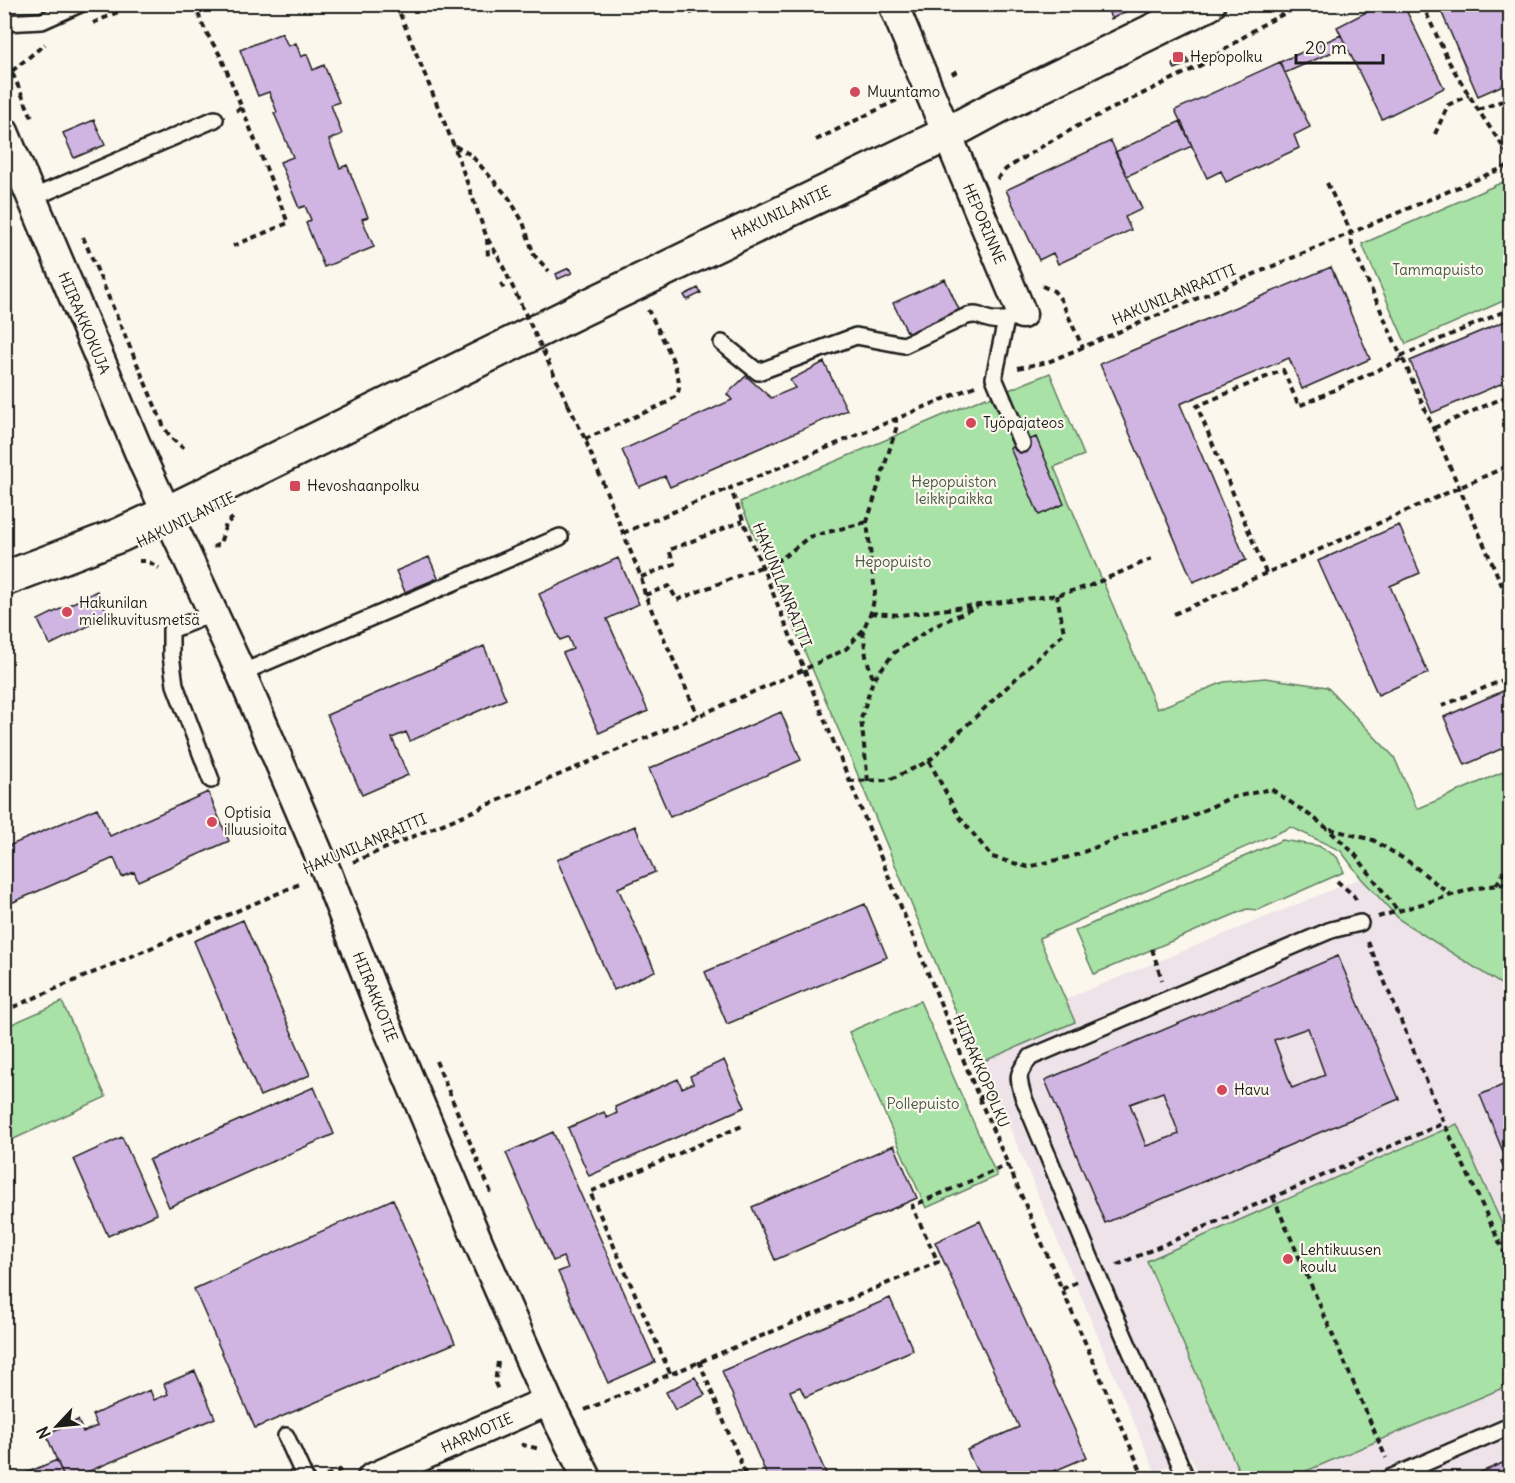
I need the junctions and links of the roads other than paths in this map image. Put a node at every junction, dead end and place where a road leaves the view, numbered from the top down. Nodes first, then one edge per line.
1 (80, 4) edge
2 (893, 4) edge
3 (1208, 4) edge
4 (4, 23) edge
5 (215, 119) road end
6 (4, 132) edge
7 (947, 134) junction
8 (32, 198) junction
9 (1014, 317) junction
10 (722, 343) dead end
11 (1022, 444) dead end
12 (170, 520) junction
13 (560, 537) dead end
14 (4, 579) edge
15 (4, 593) edge
16 (214, 613) junction
17 (241, 673) junction
18 (211, 780) dead end
19 (1360, 923) road end
20 (548, 1401) junction
21 (1510, 1426) edge
22 (286, 1436) dead end
23 (305, 1479) edge
24 (372, 1479) edge
25 (587, 1479) edge
26 (1186, 1479) edge
27 (1390, 1479) edge

1 - 4 lane
2 - 7 street, HEPORINNE
3 - 7 main road, HAKUNILANTIE
5 - 8 lane
6 - 8 street, HIIRAKKOKUJA
7 - 9 street, HEPORINNE
7 - 12 main road, HAKUNILANTIE
8 - 12 street, HIIRAKKOKUJA
9 - 10 lane
9 - 11 lane
12 - 14 main road, HAKUNILANTIE
12 - 15 main road, HAKUNILANTIE
12 - 16 street, HIIRAKKOTIE
13 - 17 lane
16 - 17 street, HIIRAKKOTIE
16 - 18 lane
17 - 20 street, HIIRAKKOTIE
19 - 26 lane
20 - 24 street, HARMOTIE
20 - 25 street, HIIRAKKOTIE
21 - 27 lane
22 - 23 lane

